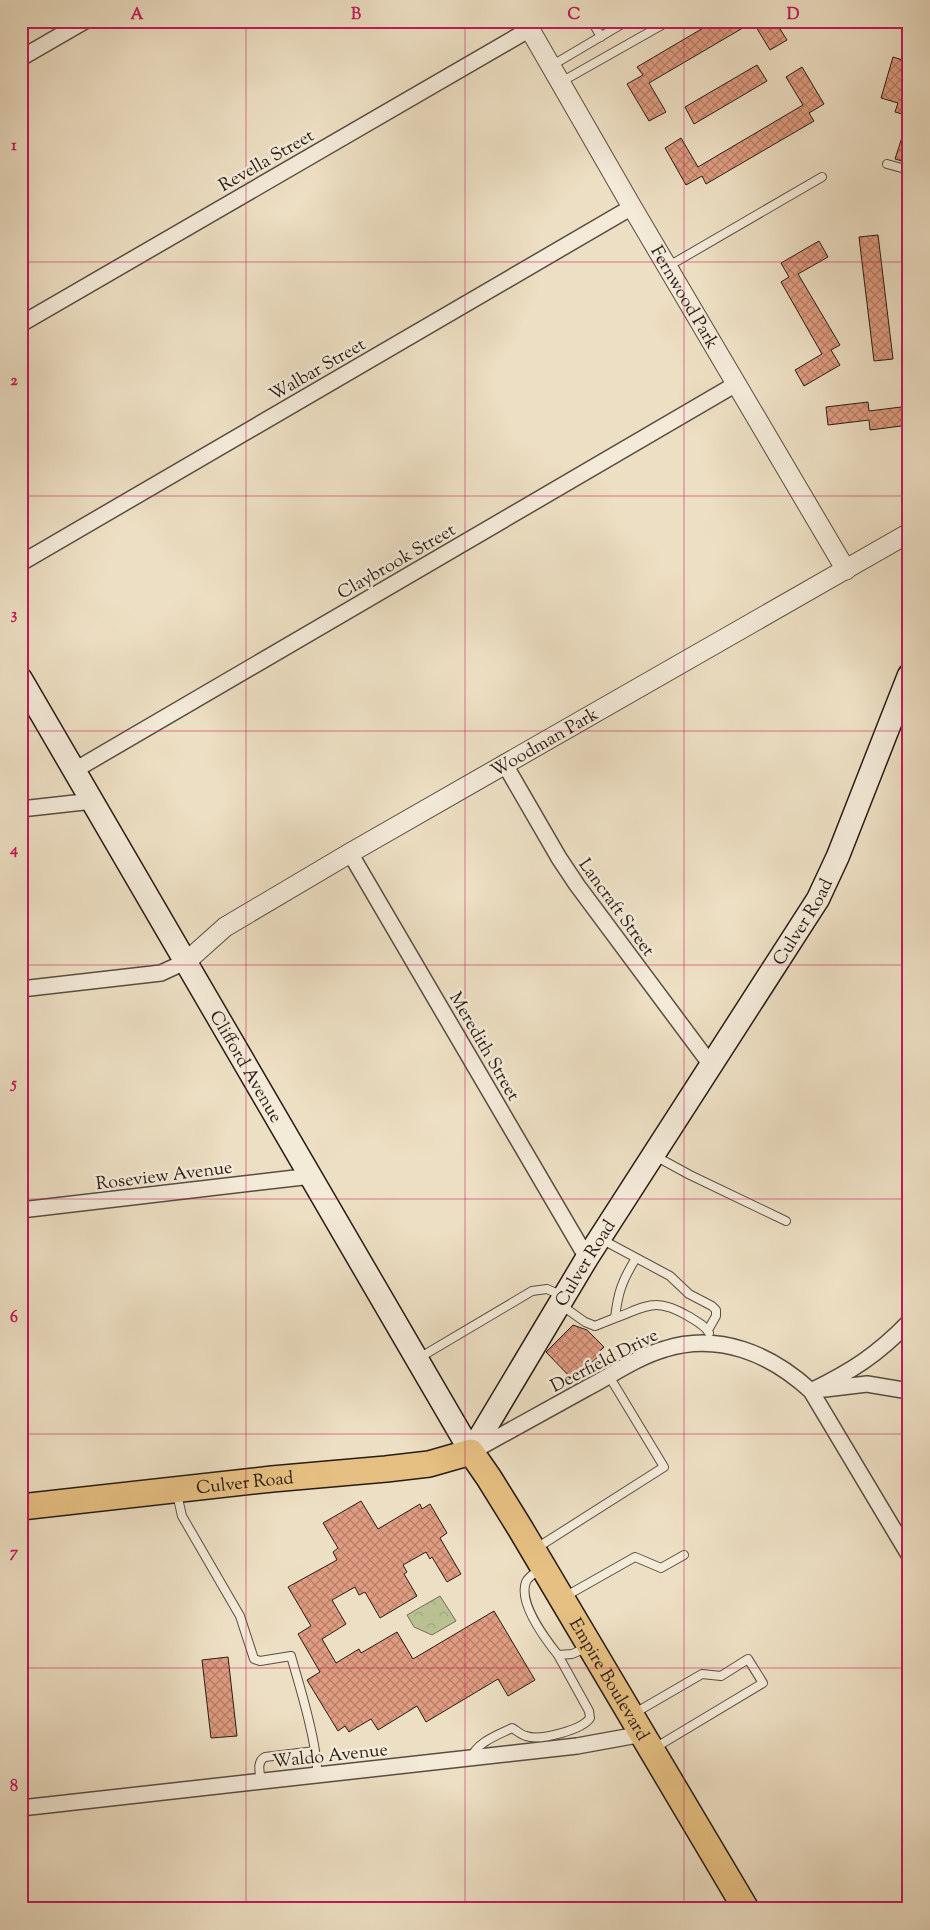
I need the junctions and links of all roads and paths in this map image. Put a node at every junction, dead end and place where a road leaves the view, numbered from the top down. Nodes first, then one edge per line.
1 (84, 21) edge
2 (592, 21) edge
3 (627, 21) edge
4 (668, 21) edge
5 (527, 25) edge
6 (601, 37) junction
7 (21, 58) edge
8 (551, 66) junction
9 (561, 82) junction
10 (887, 164) dead end
11 (909, 170) edge
12 (822, 177) dead end
13 (632, 207) junction
14 (667, 267) junction
15 (21, 324) edge
16 (736, 384) junction
17 (909, 533) edge
18 (21, 563) edge
19 (846, 570) junction
20 (909, 675) edge
21 (21, 679) edge
22 (504, 763) junction
23 (75, 770) junction
24 (93, 801) junction
25 (21, 810) edge
26 (350, 853) junction
27 (186, 961) junction
28 (21, 989) edge
29 (711, 1065) junction
30 (653, 1155) junction
31 (312, 1176) junction
32 (21, 1210) edge
33 (786, 1221) dead end
34 (599, 1238) junction
35 (587, 1258) junction
36 (636, 1258) junction
37 (561, 1300) junction
38 (615, 1318) junction
39 (909, 1322) edge
40 (711, 1337) junction
41 (418, 1359) junction
42 (610, 1376) junction
43 (811, 1391) junction
44 (909, 1392) edge
45 (471, 1452) junction
46 (176, 1490) junction
47 (21, 1507) edge
48 (684, 1555) dead end
49 (909, 1555) edge
50 (538, 1558) junction
51 (562, 1598) junction
52 (590, 1646) junction
53 (558, 1655) junction
54 (568, 1732) junction
55 (642, 1733) junction
56 (577, 1746) junction
57 (315, 1751) junction
58 (471, 1758) junction
59 (318, 1775) junction
60 (261, 1782) junction
61 (21, 1808) edge
62 (746, 1909) edge

1 - 7 street
2 - 6 lane
3 - 6 lane
4 - 9 lane
5 - 8 street, Fernwood Park
5 - 15 street, Revella Street
6 - 8 lane
8 - 9 street, Fernwood Park
9 - 13 street, Fernwood Park
10 - 11 lane
12 - 14 lane
13 - 14 street, Fernwood Park
13 - 18 street, Walbar Street
14 - 16 street, Fernwood Park
16 - 19 street, Fernwood Park
16 - 23 street, Claybrook Street
17 - 19 street, Woodman Park
19 - 22 street, Woodman Park
20 - 29 main road, Culver Road
21 - 23 main road, Clifford Avenue
22 - 26 street, Woodman Park
22 - 29 street, Lancraft Street
23 - 24 main road, Clifford Avenue
24 - 25 street
24 - 27 main road, Clifford Avenue
26 - 27 street, Woodman Park
26 - 35 street, Meredith Street
27 - 28 street
27 - 31 main road, Clifford Avenue
29 - 30 main road, Culver Road
30 - 33 lane
30 - 34 main road, Culver Road
31 - 32 street, Roseview Avenue
31 - 41 main road, Clifford Avenue
34 - 35 main road, Culver Road
34 - 36 lane
35 - 37 main road, Culver Road
36 - 38 lane
36 - 40 lane
37 - 38 lane
37 - 41 lane
37 - 45 main road, Culver Road
38 - 40 lane
39 - 43 street
40 - 42 street, Deerfield Drive
40 - 43 street, Deerfield Drive
41 - 45 main road, Clifford Avenue
42 - 45 street, Deerfield Drive
42 - 50 lane
43 - 44 street
43 - 49 street, Deerfield Drive
45 - 46 main road, Culver Road
45 - 50 main road, Empire Boulevard
46 - 47 main road, Culver Road
46 - 57 lane
48 - 51 lane
50 - 51 main road, Empire Boulevard
50 - 53 lane
51 - 52 main road, Empire Boulevard
52 - 53 lane
52 - 55 main road, Empire Boulevard
53 - 54 lane
54 - 56 lane
54 - 58 lane
55 - 55 lane
55 - 56 street, Waldo Avenue
55 - 62 main road, Empire Boulevard
56 - 58 street, Waldo Avenue
57 - 59 lane
57 - 60 lane
58 - 59 street, Waldo Avenue
59 - 60 street, Waldo Avenue
60 - 61 street, Waldo Avenue

